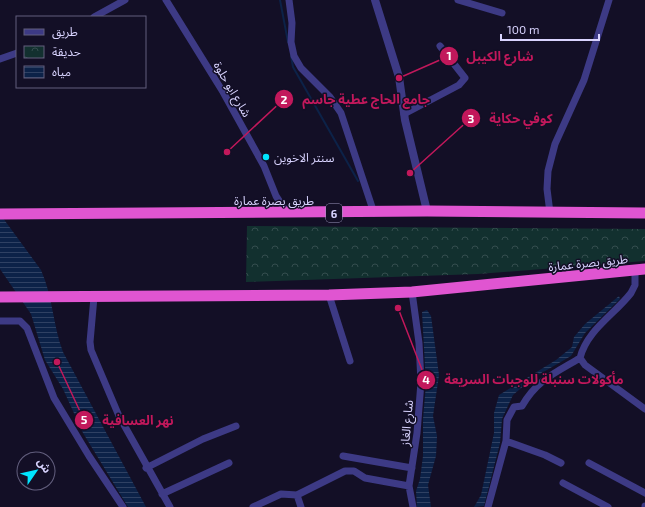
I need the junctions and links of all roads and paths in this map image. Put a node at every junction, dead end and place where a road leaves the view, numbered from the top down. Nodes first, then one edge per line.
1 (125, 0) edge
2 (166, 0) edge
3 (289, 0) edge
4 (374, 0) edge
5 (458, 0) edge
6 (609, 0) edge
7 (502, 13) dead end
8 (96, 16) edge
9 (440, 46) dead end
10 (16, 53) edge
11 (0, 59) edge
12 (404, 114) junction
13 (427, 212) junction
14 (287, 213) junction
15 (374, 213) junction
16 (550, 213) junction
17 (645, 213) edge
18 (0, 214) edge
19 (640, 270) edge
20 (412, 292) junction
21 (329, 295) junction
22 (0, 297) edge
23 (94, 297) junction
24 (0, 321) edge
25 (580, 358) junction
26 (350, 360) dead end
27 (645, 409) edge
28 (236, 426) dead end
29 (506, 441) junction
30 (343, 456) dead end
31 (229, 463) dead end
32 (561, 463) dead end
33 (589, 463) dead end
34 (146, 468) junction
35 (412, 468) junction
36 (563, 484) dead end
37 (409, 486) junction
38 (645, 493) edge
39 (162, 494) junction
40 (297, 495) junction
41 (123, 507) edge
42 (170, 507) edge
43 (253, 507) edge
44 (301, 507) edge
45 (413, 507) edge
46 (488, 507) edge
47 (608, 507) edge

1 - 8 street
2 - 14 street, شارع ابو حلوة
3 - 15 street
4 - 12 street
5 - 7 street
6 - 16 street
9 - 12 street
10 - 11 street
12 - 13 street
13 - 15 highway, طريق بصرة عمارة / 6
13 - 16 highway, طريق بصرة عمارة / 6
14 - 15 highway, طريق بصرة عمارة / 6
14 - 18 highway, طريق بصرة عمارة / 6
16 - 17 highway, طريق بصرة عمارة / 6
19 - 20 highway, طريق بصرة عمارة
19 - 25 street
20 - 21 highway, طريق بصرة عمارة
20 - 35 street, شارع الغاز
21 - 23 highway, طريق بصرة عمارة
21 - 26 street
22 - 23 highway, طريق بصرة عمارة
23 - 34 street
24 - 41 street
25 - 27 street
25 - 29 street
28 - 34 street
29 - 32 street
29 - 46 street
30 - 35 street
31 - 39 street
33 - 38 street
34 - 39 street
35 - 37 street, شارع الغاز
36 - 47 street
37 - 40 street
37 - 45 street, شارع الغاز
39 - 42 street
40 - 43 street
40 - 44 street

